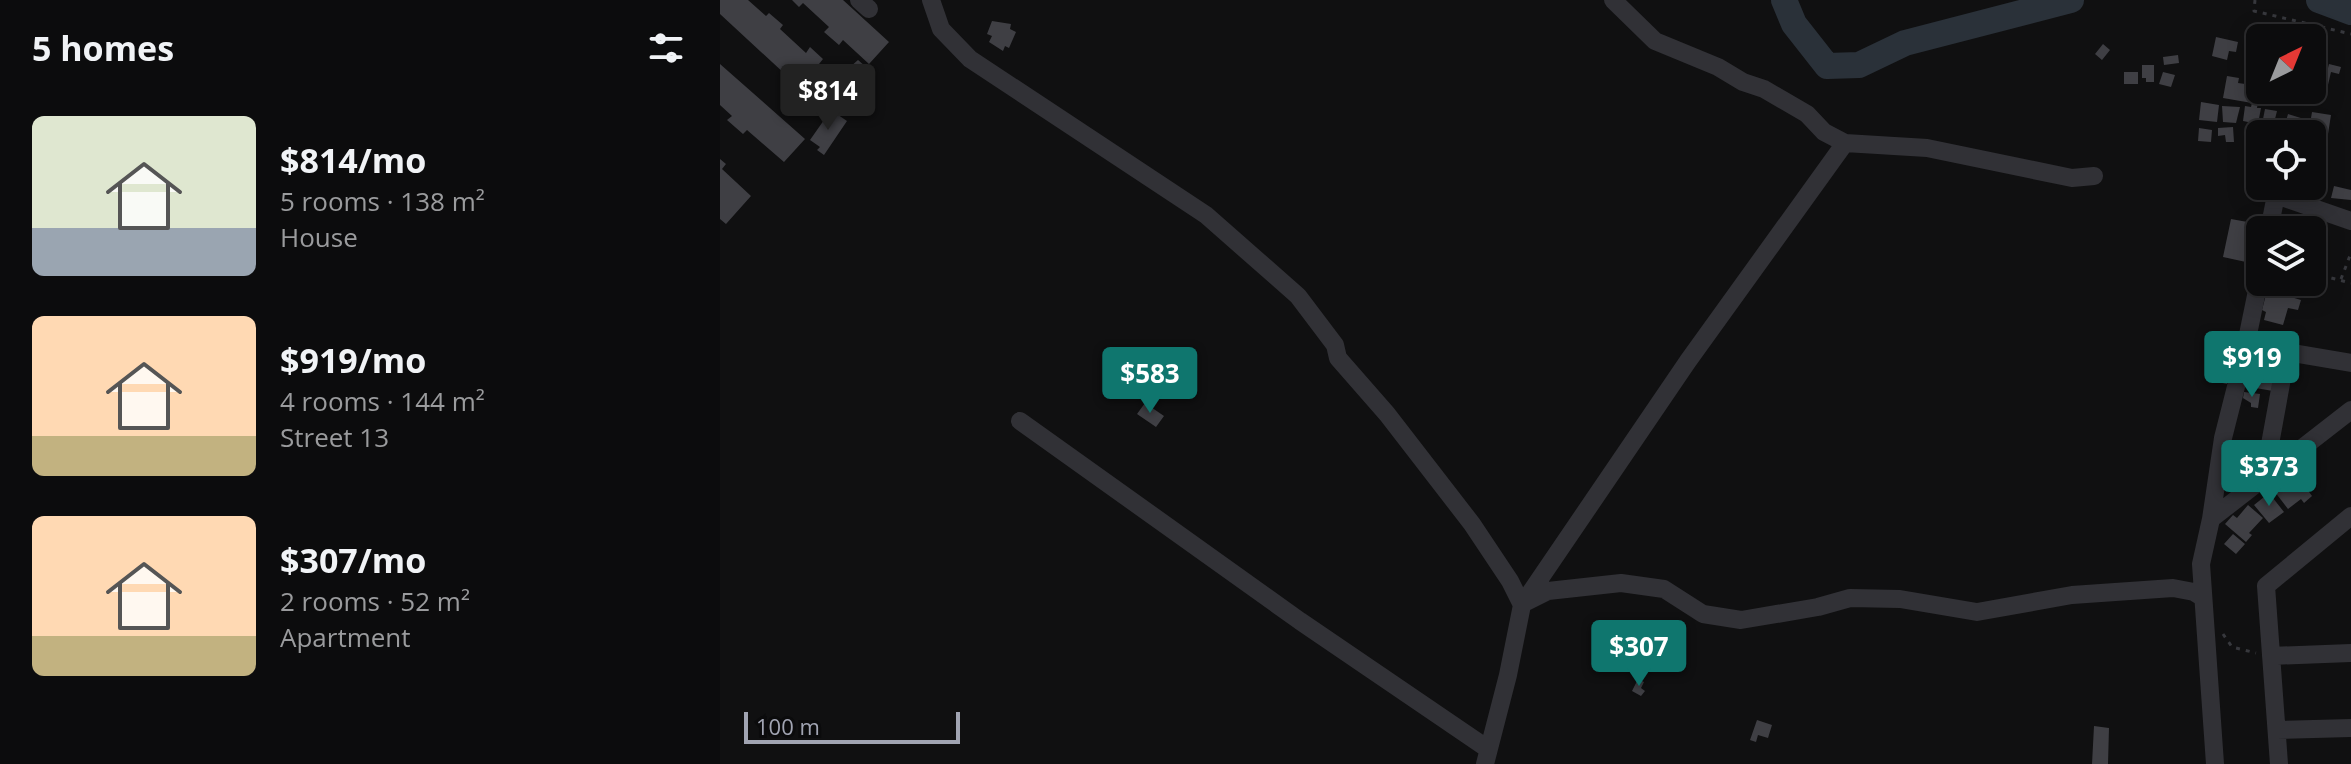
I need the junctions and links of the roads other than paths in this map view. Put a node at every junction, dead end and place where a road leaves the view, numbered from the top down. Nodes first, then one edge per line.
1 (931, 0) edge
2 (1613, 0) edge
3 (1845, 143) junction
4 (2094, 176) dead end
5 (2272, 216) edge
6 (2351, 221) edge
7 (2256, 296) edge
8 (2246, 345) junction
9 (2287, 351) junction
10 (2351, 363) edge
11 (2351, 410) edge
12 (1020, 421) dead end
13 (2264, 477) junction
14 (2351, 516) edge
15 (2211, 519) junction
16 (2202, 597) junction
17 (1522, 605) junction
18 (2351, 653) edge
19 (2271, 656) junction
20 (2351, 728) edge
21 (2277, 730) junction
22 (1486, 757) edge
23 (2215, 764) edge
24 (2279, 764) edge

1 - 17 street
2 - 3 street
3 - 4 street
3 - 17 street
5 - 6 street
7 - 8 street
8 - 9 street
8 - 15 street
9 - 10 street
9 - 13 street
11 - 13 street
12 - 22 street
13 - 15 street
14 - 19 street
15 - 16 street
16 - 17 street
16 - 23 street
17 - 22 street
18 - 19 street
19 - 21 street
20 - 21 street
21 - 24 street

